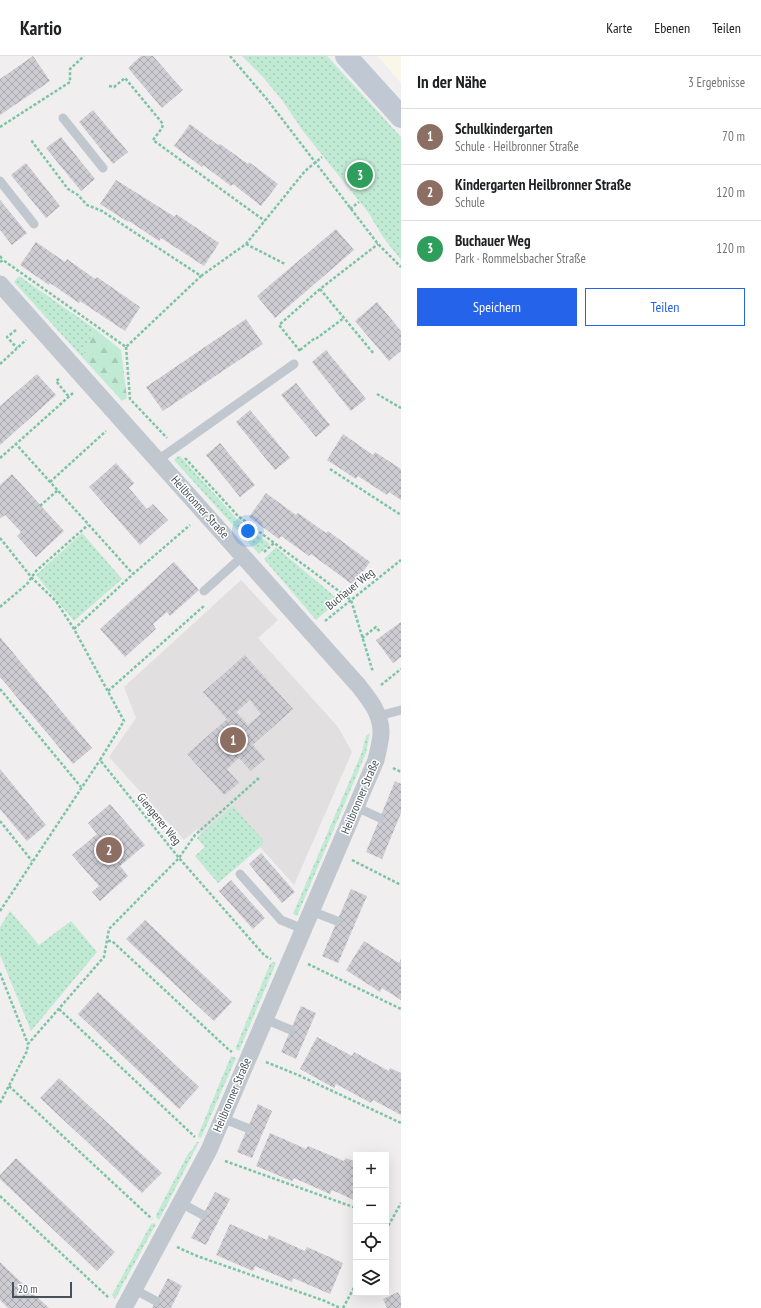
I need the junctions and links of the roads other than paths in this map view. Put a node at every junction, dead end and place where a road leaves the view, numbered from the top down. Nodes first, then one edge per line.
1 (346, 56) edge
2 (401, 117) edge
3 (63, 118) dead end
4 (103, 168) dead end
5 (0, 180) edge
6 (34, 224) dead end
7 (0, 284) edge
8 (294, 364) road end
9 (158, 460) junction
10 (247, 560) junction
11 (204, 591) dead end
12 (401, 710) edge
13 (378, 716) junction
14 (356, 807) junction
15 (380, 818) dead end
16 (240, 874) dead end
17 (311, 911) junction
18 (337, 921) dead end
19 (303, 930) junction
20 (265, 1019) junction
21 (291, 1030) dead end
22 (222, 1118) junction
23 (247, 1128) dead end
24 (181, 1203) junction
25 (203, 1215) dead end
26 (134, 1290) junction
27 (156, 1301) dead end
28 (117, 1304) edge

1 - 2 main road
3 - 4 lane
5 - 6 lane
7 - 9 street, Heilbronner Straße
8 - 9 lane
9 - 10 street, Heilbronner Straße
10 - 11 lane
10 - 13 street, Heilbronner Straße
12 - 13 lane
13 - 14 street, Heilbronner Straße
14 - 15 lane
14 - 17 street, Heilbronner Straße
16 - 19 lane
17 - 18 lane
17 - 19 street, Heilbronner Straße
19 - 20 street, Heilbronner Straße
20 - 21 lane
20 - 22 street, Heilbronner Straße
22 - 23 lane
22 - 24 street, Heilbronner Straße
24 - 25 lane
24 - 26 street, Heilbronner Straße
26 - 27 lane
26 - 28 street, Heilbronner Straße

